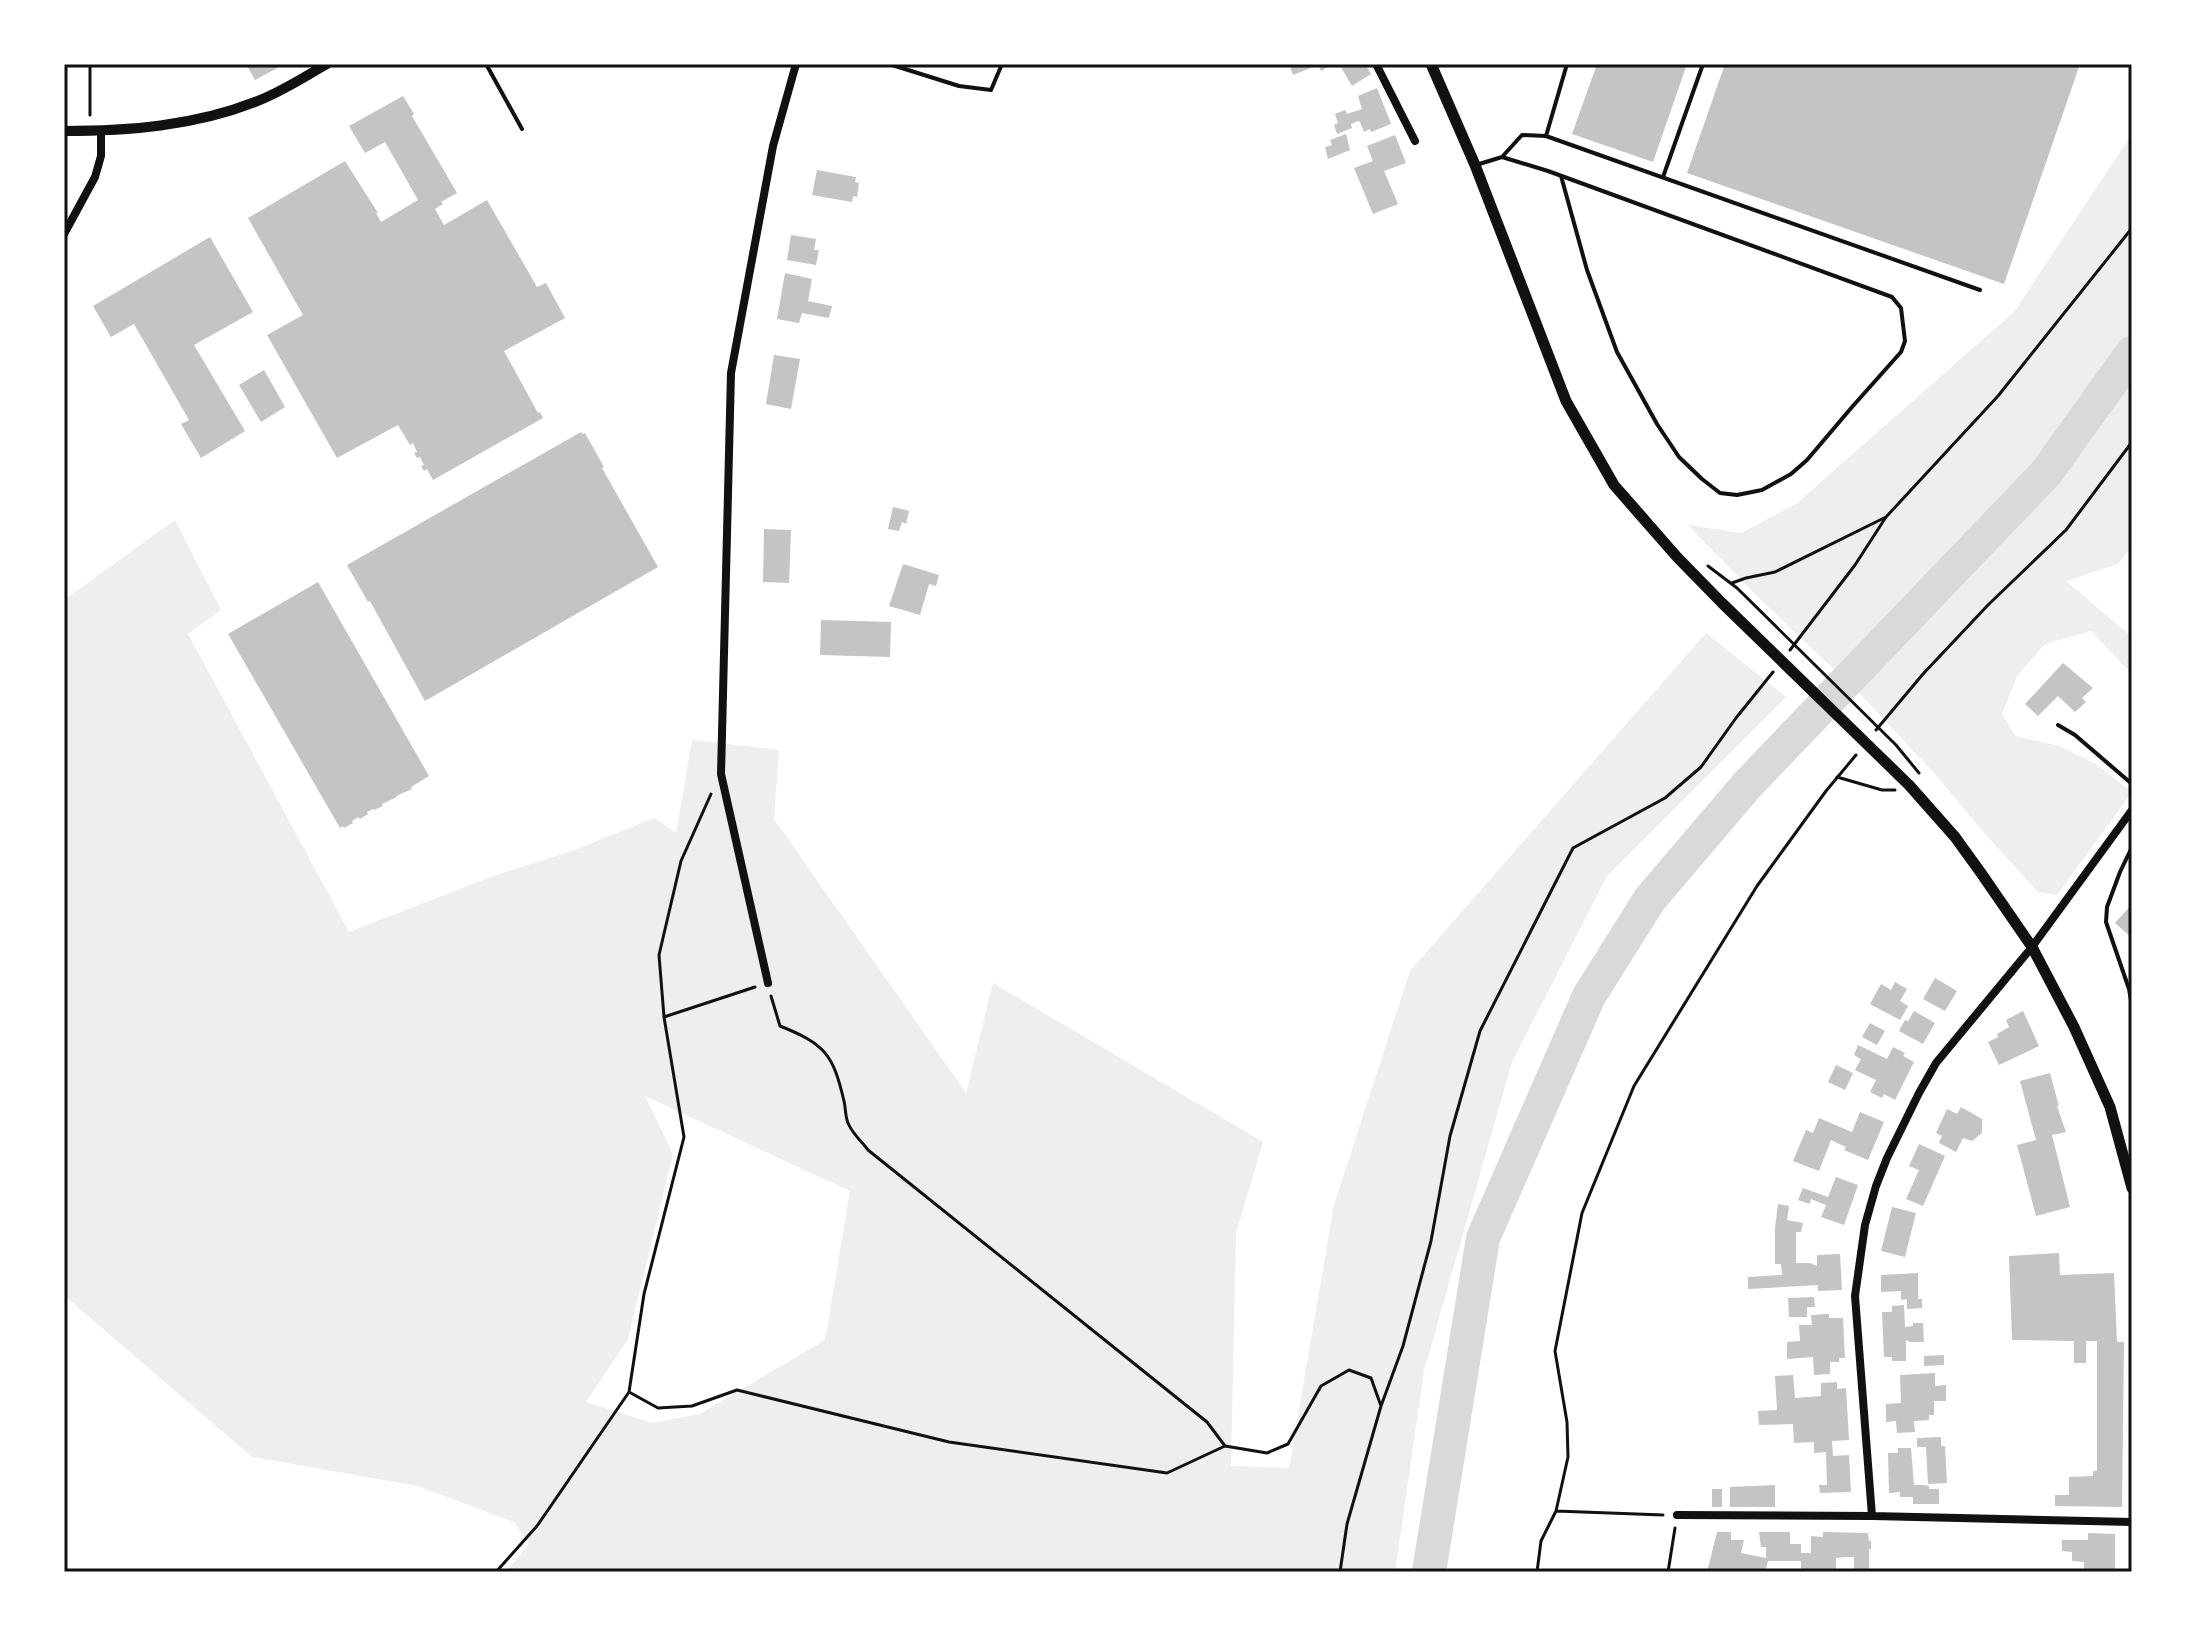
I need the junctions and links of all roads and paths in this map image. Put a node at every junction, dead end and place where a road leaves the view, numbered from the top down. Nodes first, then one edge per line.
1 (90, 64) edge
2 (327, 64) edge
3 (486, 64) edge
4 (796, 64) edge
5 (889, 64) edge
6 (1002, 64) edge
7 (1376, 64) edge
8 (1431, 64) edge
9 (1567, 64) edge
10 (1703, 64) edge
11 (522, 129) dead end
12 (64, 131) edge
13 (95, 131) junction
14 (1546, 136) junction
15 (1415, 141) dead end
16 (1502, 157) junction
17 (1475, 165) junction
18 (1561, 176) junction
19 (1663, 177) junction
20 (2132, 228) edge
21 (64, 234) edge
22 (1980, 290) dead end
23 (2132, 442) edge
24 (1886, 517) junction
25 (1732, 583) dead end
26 (1737, 588) dead end
27 (1788, 653) dead end
28 (1779, 664) dead end
29 (2058, 725) dead end
30 (1875, 731) dead end
31 (1896, 745) dead end
32 (1856, 754) dead end
33 (721, 774) junction
34 (1837, 777) junction
35 (2132, 784) edge
36 (1882, 790) dead end
37 (2132, 810) edge
38 (2132, 847) edge
39 (2032, 947) junction
40 (768, 983) joint
41 (2132, 1006) edge
42 (775, 1007) dead end
43 (664, 1017) junction
44 (2132, 1188) edge
45 (629, 1392) junction
46 (1381, 1406) junction
47 (1225, 1446) junction
48 (1556, 1511) junction
49 (1677, 1515) junction
50 (1872, 1516) junction
51 (2132, 1522) edge
52 (496, 1572) edge
53 (1340, 1572) edge
54 (1537, 1572) edge
55 (1668, 1572) edge

1 - 13 path
2 - 13 street
3 - 11 lane
4 - 33 street
5 - 6 lane
7 - 15 street
8 - 17 main road
9 - 14 lane
10 - 19 lane
12 - 13 street
13 - 21 street
14 - 16 lane
14 - 19 lane
16 - 17 lane
16 - 18 lane
17 - 39 main road
18 - 18 lane
19 - 22 lane
20 - 24 path
23 - 30 path
24 - 25 path
24 - 27 path
26 - 31 path
28 - 46 path
29 - 35 lane
32 - 34 path
33 - 40 street
33 - 43 path
34 - 36 path
34 - 48 path
37 - 39 street
38 - 41 lane
39 - 44 main road
39 - 50 street
40 - 43 path
42 - 47 path
43 - 45 path
45 - 47 path
45 - 52 path
46 - 47 path
46 - 53 path
48 - 49 path
48 - 54 path
49 - 50 street
49 - 55 path
50 - 51 street

